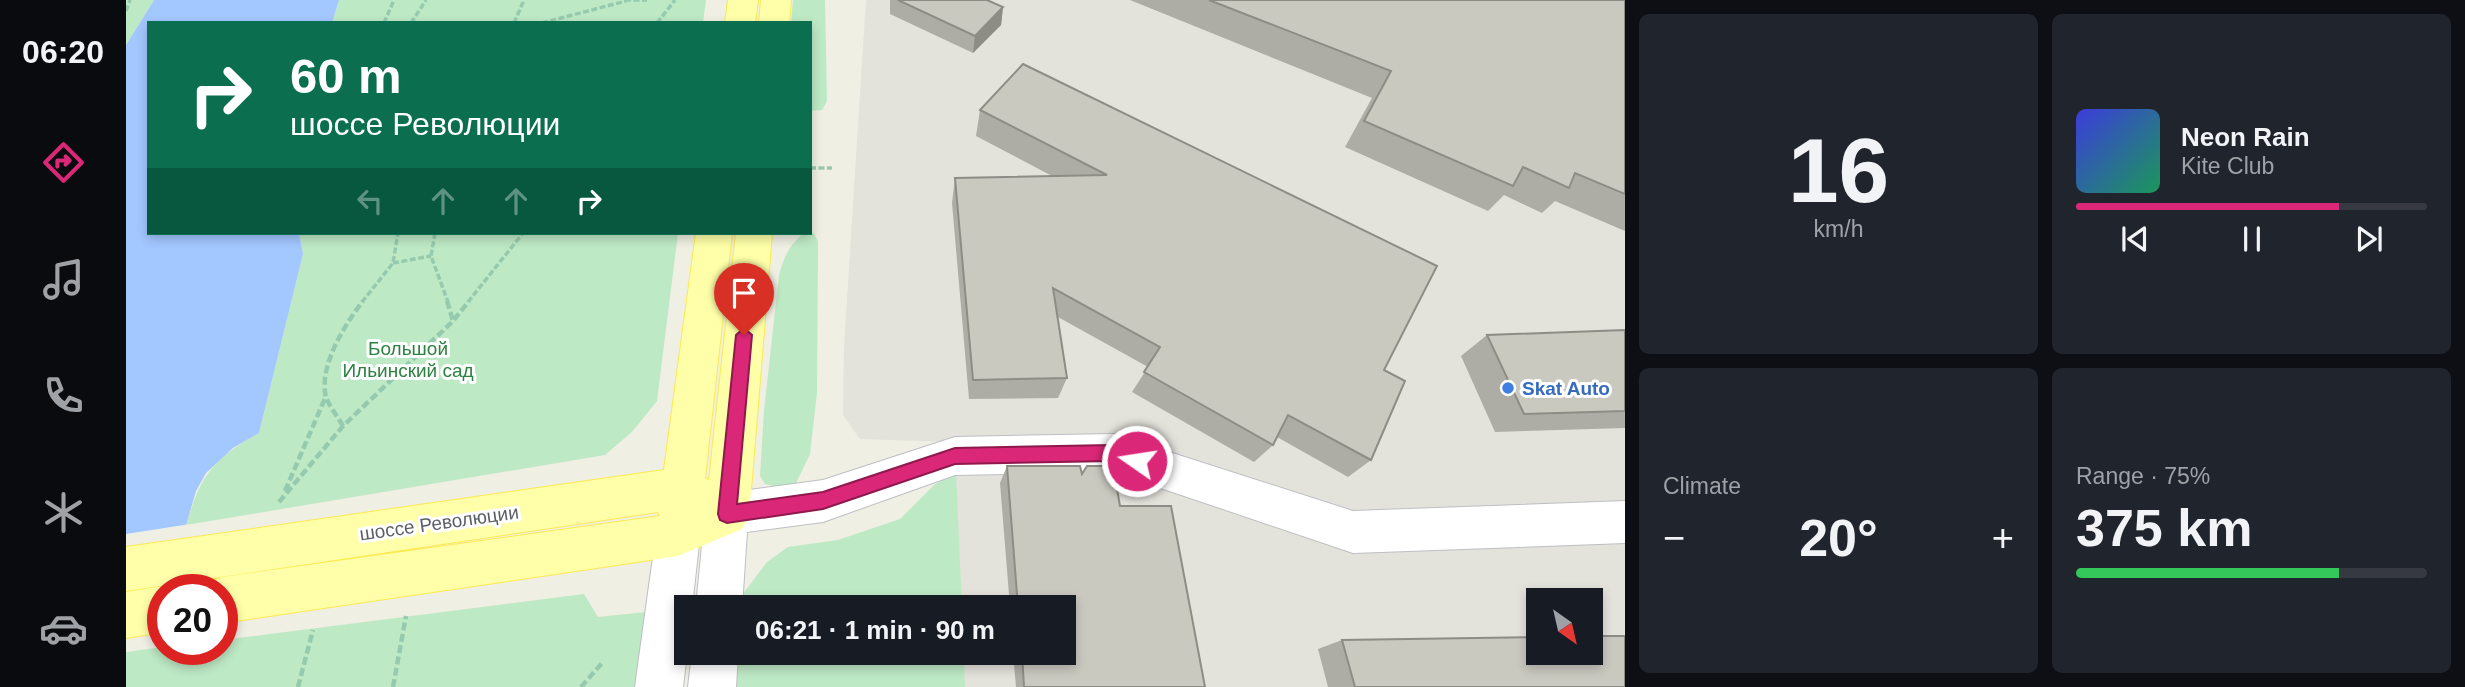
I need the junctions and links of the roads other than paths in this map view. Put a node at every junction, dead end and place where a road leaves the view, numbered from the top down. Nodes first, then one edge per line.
1 (743, 0) edge
2 (776, 0) edge
3 (740, 21) edge
4 (774, 21) edge
5 (714, 235) edge
6 (754, 235) edge
7 (683, 488) junction
8 (727, 514) junction
9 (1625, 522) edge
10 (678, 535) junction
11 (126, 569) edge
12 (720, 595) edge
13 (238, 598) edge
14 (147, 612) edge
15 (126, 615) edge
16 (714, 665) edge
17 (659, 687) edge
18 (712, 687) edge

1 - 3 main road
2 - 4 main road
5 - 7 main road
6 - 8 main road
7 - 8 main road
7 - 10 main road
7 - 11 main road, шоссе Революции
8 - 9 street
8 - 10 main road
8 - 12 street
10 - 13 main road
10 - 17 street
14 - 15 main road
16 - 18 street

